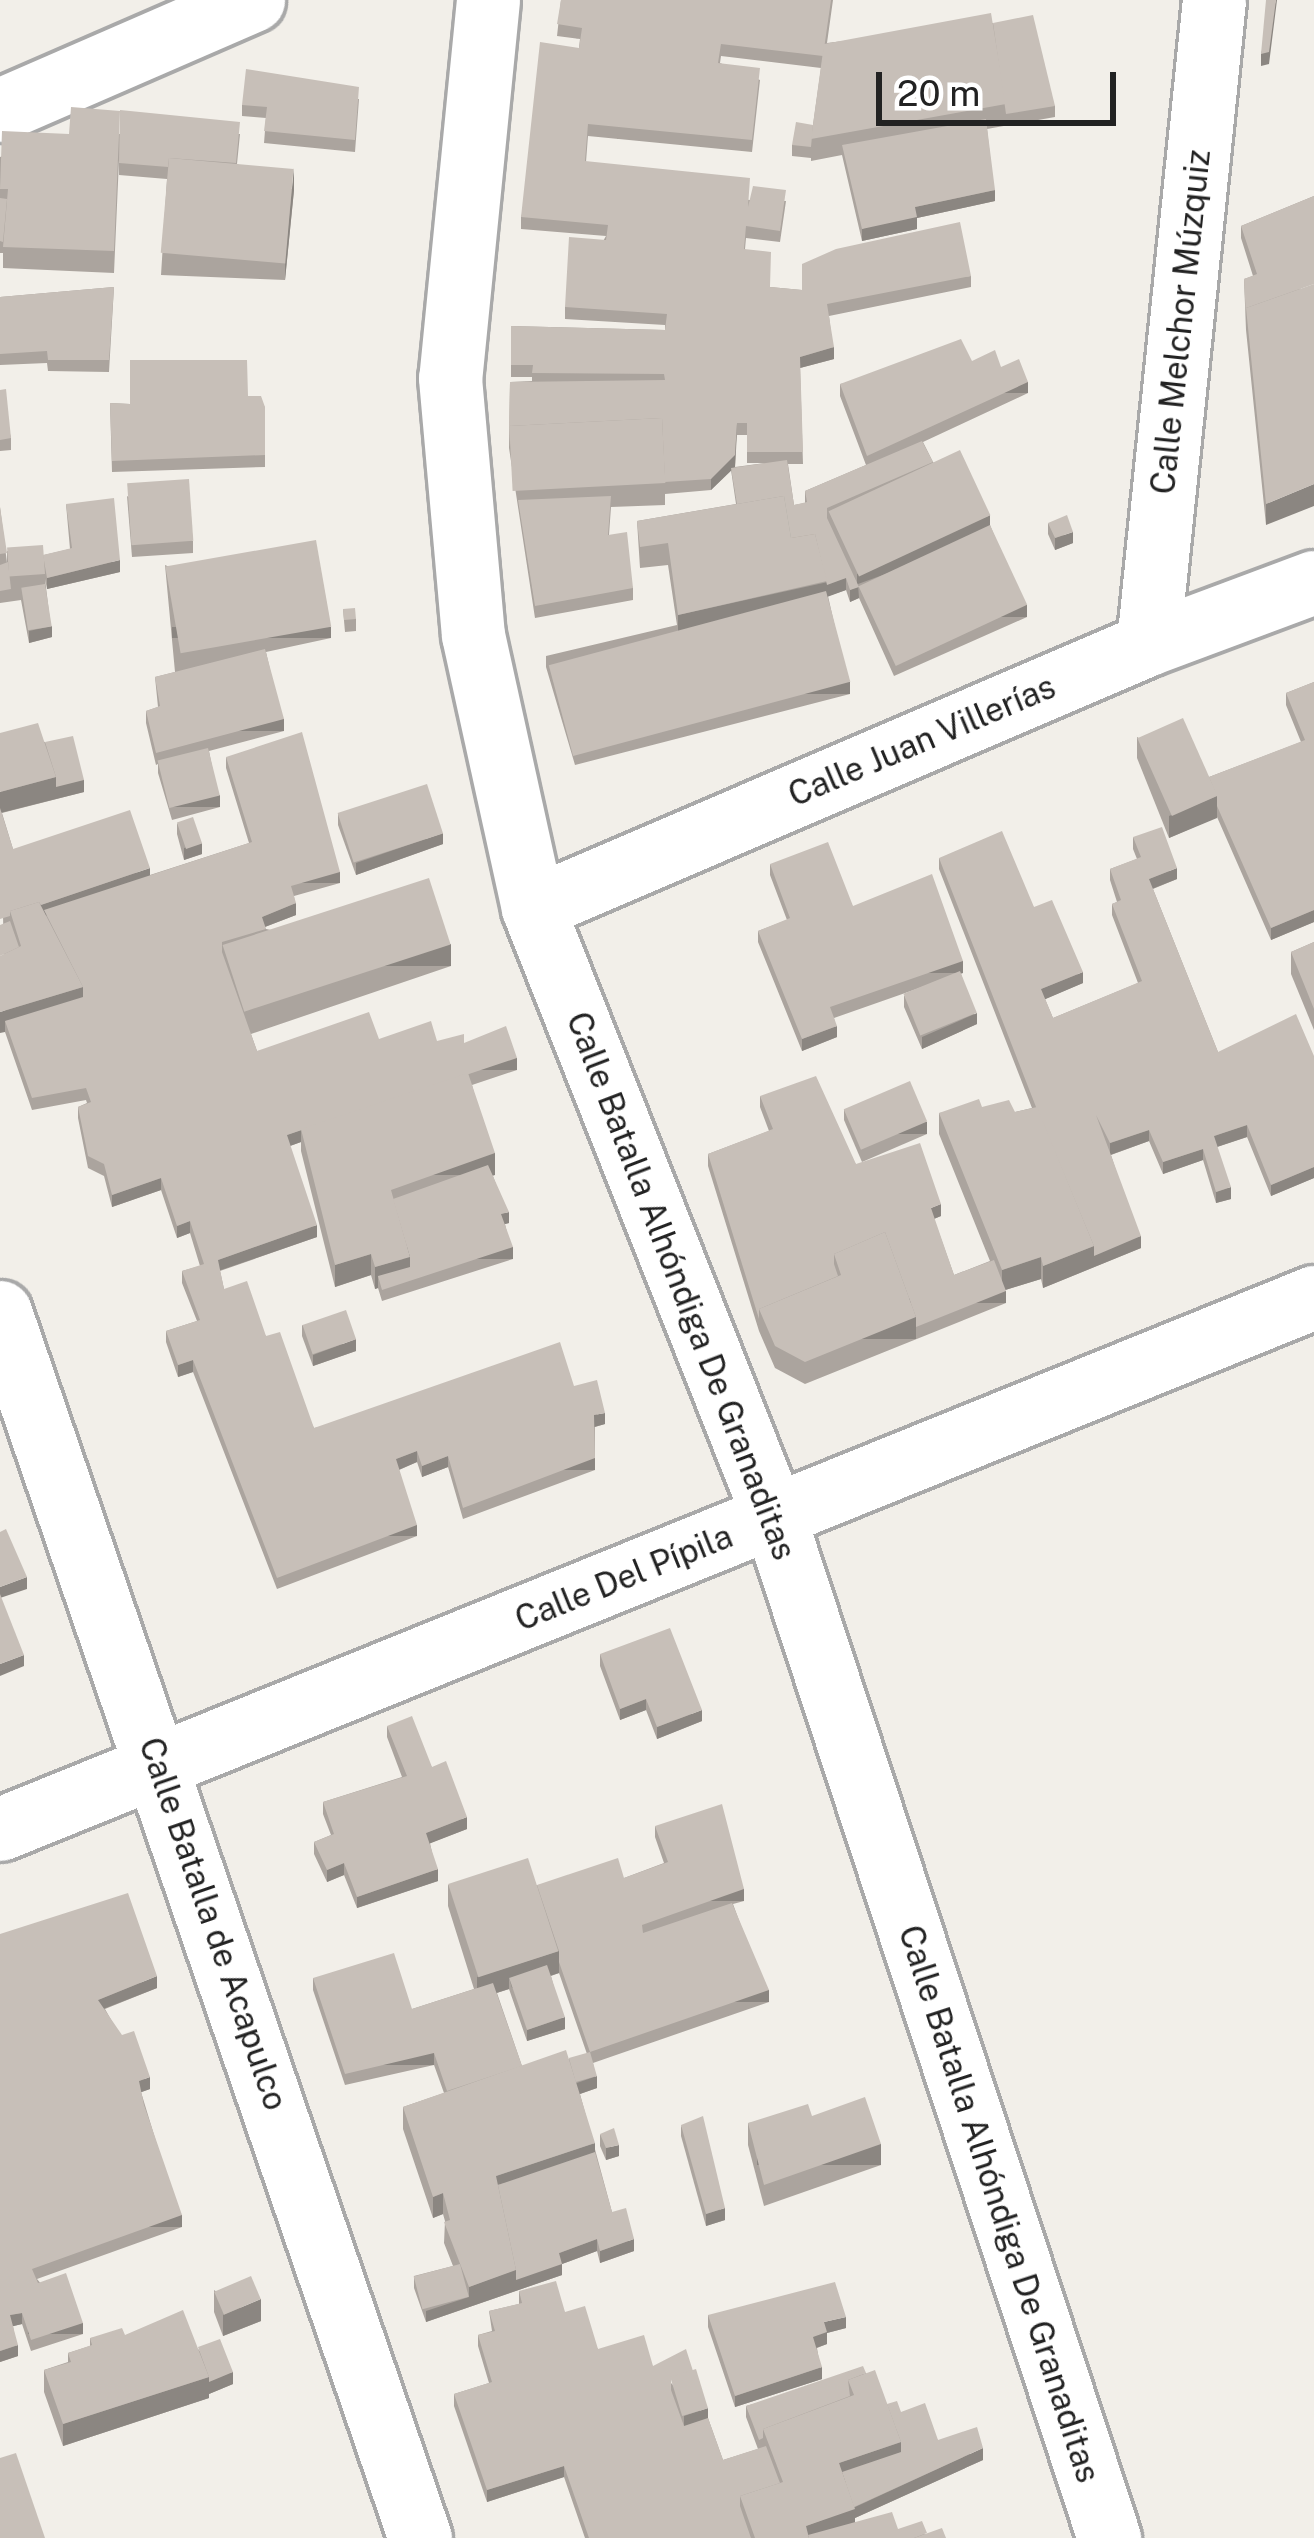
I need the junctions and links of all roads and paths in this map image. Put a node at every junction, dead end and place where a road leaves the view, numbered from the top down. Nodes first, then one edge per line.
1 (253, 0) edge
2 (488, 0) edge
3 (1214, 0) edge
4 (0, 110) edge
5 (1314, 582) edge
6 (1148, 644) junction
7 (533, 908) junction
8 (1314, 1297) edge
9 (0, 1312) edge
10 (774, 1517) junction
11 (160, 1765) junction
12 (0, 1829) edge
13 (420, 2538) edge
14 (1109, 2538) edge

1 - 4 street
2 - 7 street, Calle Batalla Alhóndiga De Granaditas
3 - 6 street, Calle Melchor Múzquiz
5 - 6 street, Calle Juan Villerías
6 - 7 street, Calle Juan Villerías
7 - 10 street, Calle Batalla Alhóndiga De Granaditas
8 - 10 street, Calle Del Pípila
9 - 11 street, Calle Batalla de Acapulco
10 - 11 street, Calle Del Pípila
10 - 14 street, Calle Batalla Alhóndiga De Granaditas
11 - 12 street, Calle Del Pípila
11 - 13 street, Calle Batalla de Acapulco

